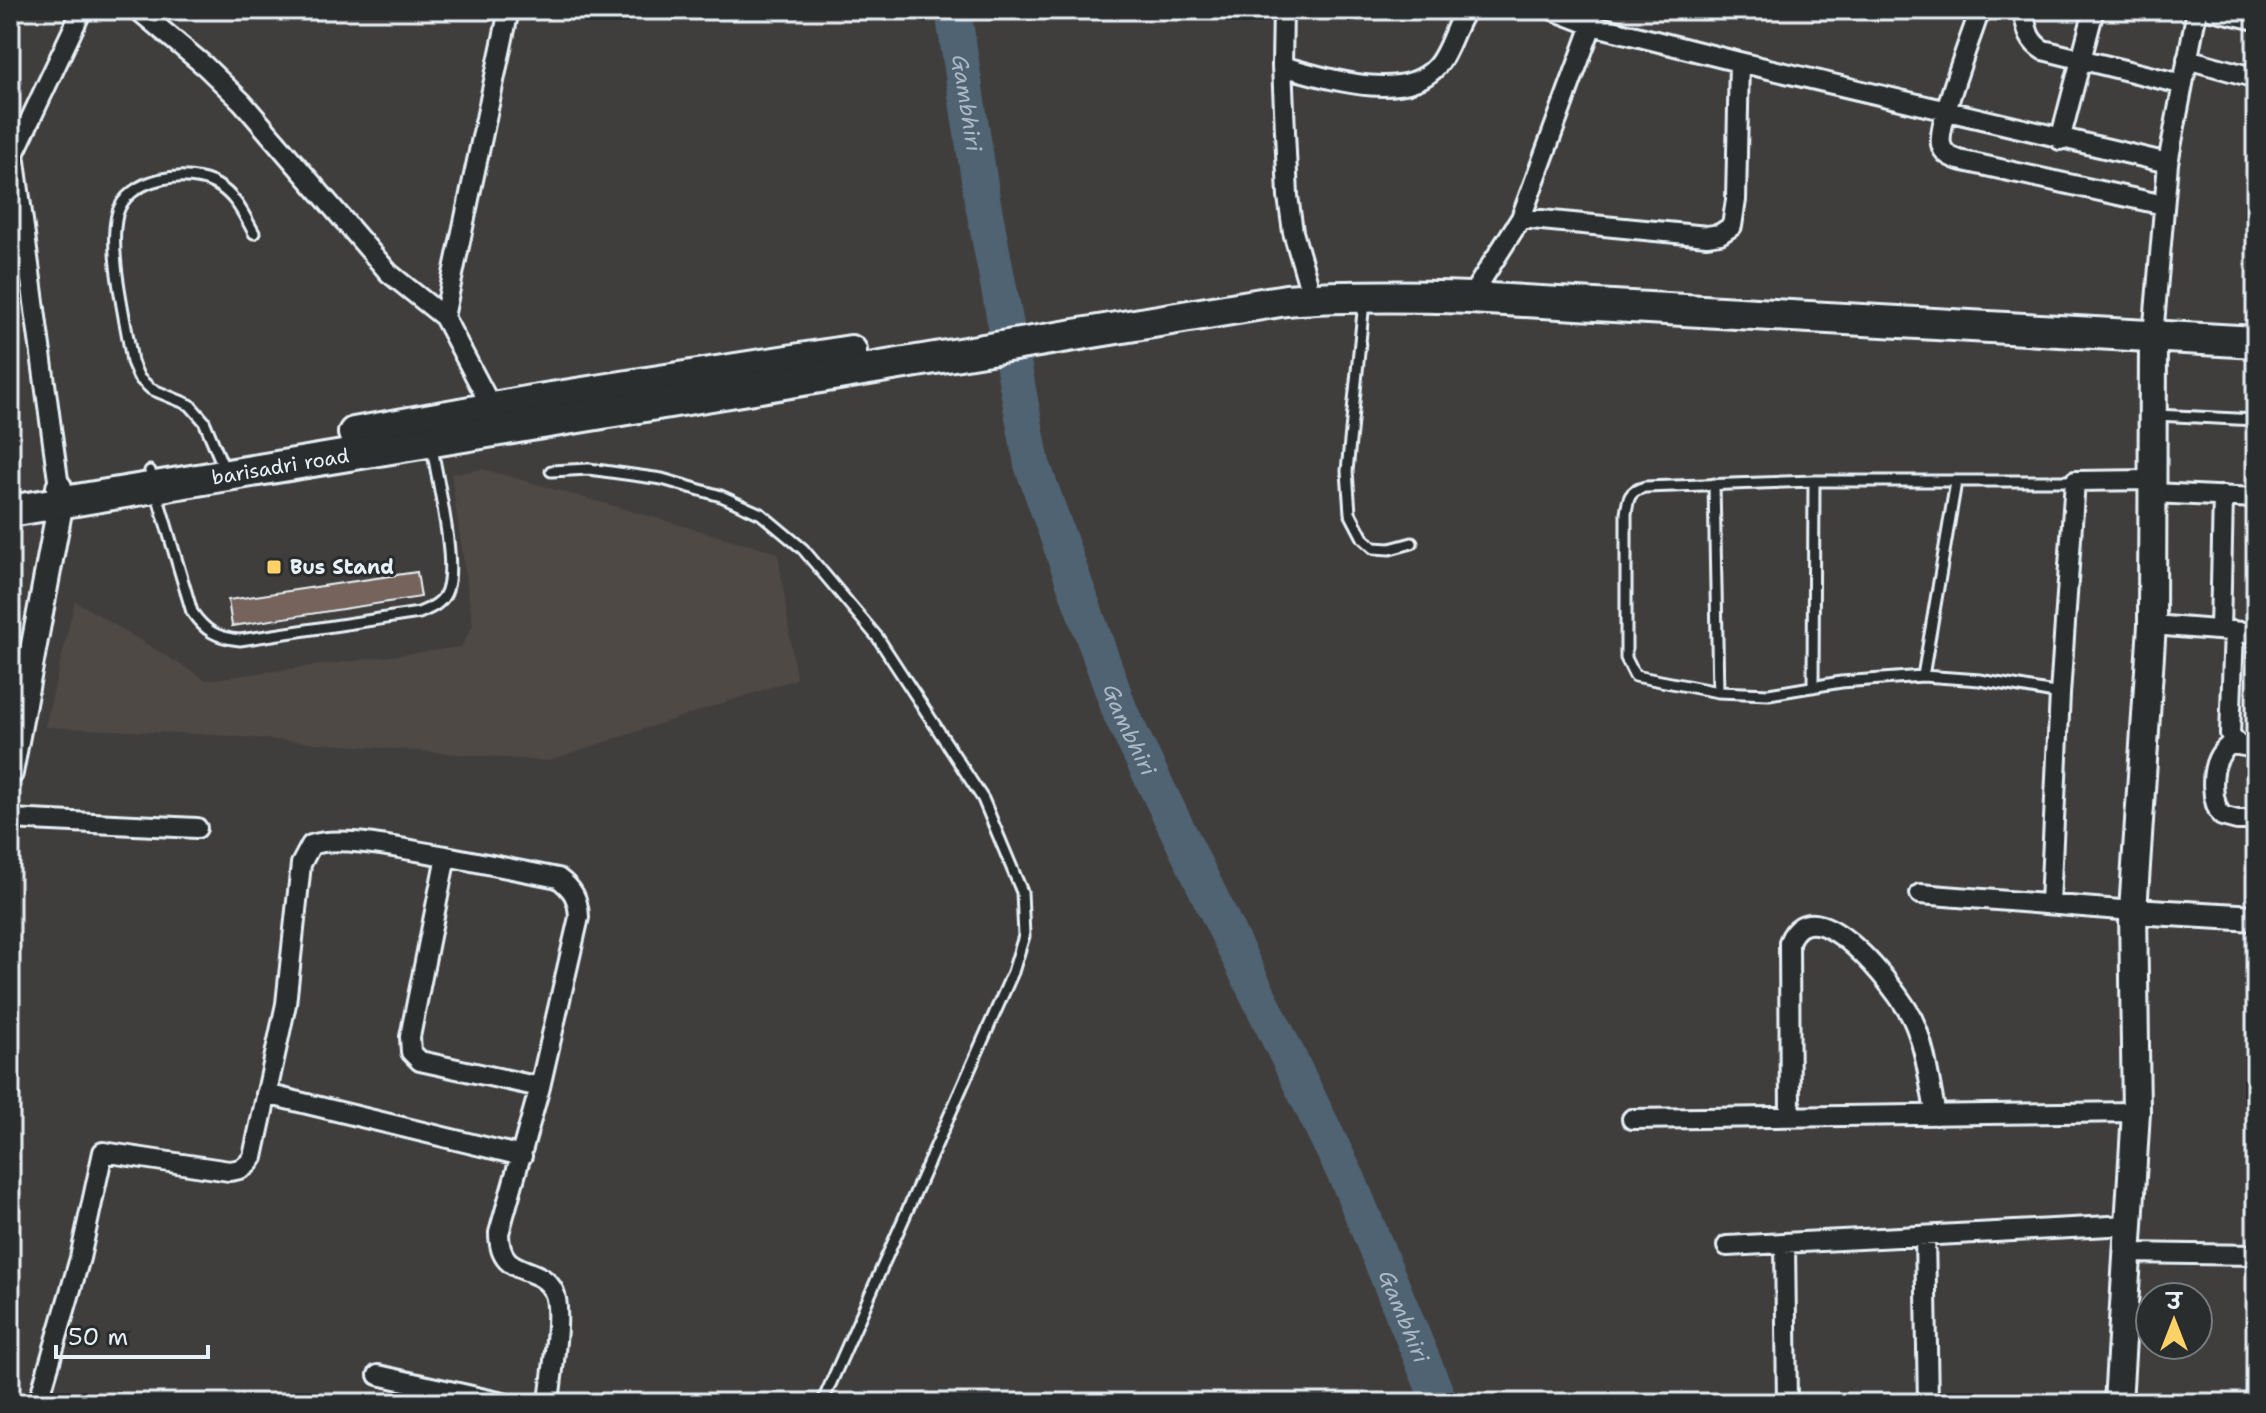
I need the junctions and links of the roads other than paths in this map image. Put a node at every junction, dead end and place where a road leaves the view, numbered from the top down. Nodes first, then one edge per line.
1 (82, 10) edge
2 (138, 10) edge
3 (509, 10) edge
4 (1283, 10) edge
5 (1466, 10) edge
6 (1553, 10) edge
7 (1980, 10) edge
8 (2023, 10) edge
9 (2094, 10) edge
10 (2197, 10) edge
11 (2212, 10) edge
12 (2256, 20) edge
13 (1592, 25) junction
14 (2187, 59) junction
15 (2080, 60) junction
16 (1739, 62) junction
17 (1282, 66) junction
18 (2256, 78) edge
19 (2181, 84) junction
20 (1946, 111) junction
21 (2060, 140) junction
22 (12, 146) edge
23 (2168, 163) junction
24 (2164, 205) junction
25 (1521, 218) junction
26 (254, 233) dead end
27 (1307, 280) junction
28 (1374, 295) junction
29 (1470, 298) junction
30 (444, 317) junction
31 (2153, 336) junction
32 (2256, 342) edge
33 (492, 408) junction
34 (541, 412) junction
35 (2153, 415) junction
36 (2256, 420) edge
37 (429, 431) junction
38 (223, 466) junction
39 (551, 471) dead end
40 (152, 478) junction
41 (1814, 481) junction
42 (2075, 481) junction
43 (1956, 482) junction
44 (1714, 484) junction
45 (2152, 487) junction
46 (60, 494) junction
47 (10, 495) edge
48 (2223, 496) junction
49 (2256, 498) edge
50 (10, 511) edge
51 (1412, 543) dead end
52 (2152, 625) junction
53 (2227, 630) junction
54 (2256, 633) edge
55 (1923, 676) junction
56 (1813, 687) junction
57 (1718, 692) junction
58 (2060, 694) junction
59 (2234, 741) junction
60 (2256, 748) edge
61 (10, 773) edge
62 (10, 819) edge
63 (2256, 820) edge
64 (197, 828) dead end
65 (446, 856) junction
66 (1920, 894) dead end
67 (2050, 903) junction
68 (2133, 911) junction
69 (2256, 918) edge
70 (540, 1087) junction
71 (266, 1094) junction
72 (2136, 1112) junction
73 (1936, 1115) junction
74 (1790, 1117) junction
75 (1632, 1119) dead end
76 (522, 1156) junction
77 (2129, 1225) junction
78 (1925, 1236) junction
79 (1785, 1244) junction
80 (1727, 1246) dead end
81 (2128, 1253) junction
82 (2256, 1255) edge
83 (378, 1375) dead end
84 (38, 1403) edge
85 (503, 1403) edge
86 (549, 1403) edge
87 (822, 1403) edge
88 (1787, 1403) edge
89 (1928, 1403) edge
90 (2118, 1403) edge

1 - 22 street
2 - 30 street
3 - 30 street
4 - 17 street
5 - 17 street
6 - 13 street
7 - 20 street
8 - 15 street
9 - 15 street
10 - 14 street
11 - 12 street
13 - 16 street
13 - 25 street
14 - 18 street
14 - 19 street
15 - 19 street
15 - 21 street
16 - 20 street
16 - 25 street
17 - 27 street
19 - 23 street
20 - 21 street
20 - 24 street
21 - 23 street
22 - 46 street
23 - 24 street
24 - 31 street
25 - 29 street
26 - 38 lane
27 - 28 main road
27 - 34 main road
28 - 29 main road
28 - 34 main road
28 - 51 lane
29 - 31 main road
30 - 33 street
31 - 32 main road
31 - 35 main road
33 - 34 main road, barisadri road
33 - 37 main road, barisadri road
34 - 37 main road, barisadri road
35 - 36 lane
35 - 45 main road
37 - 38 main road, barisadri road
37 - 40 lane
38 - 40 main road, barisadri road
39 - 87 lane
40 - 46 main road, barisadri road
41 - 43 lane
41 - 44 lane
41 - 56 lane
42 - 43 lane
42 - 45 street
42 - 58 street
43 - 55 lane
44 - 57 lane
44 - 57 lane
45 - 48 street
45 - 52 main road
46 - 47 main road, barisadri road
46 - 50 main road, barisadri road
46 - 61 street
48 - 49 street
48 - 53 street
52 - 53 street
52 - 68 main road
53 - 54 street
53 - 59 street
55 - 56 lane
55 - 58 lane
56 - 57 lane
58 - 67 street
59 - 60 street
59 - 63 street
62 - 64 street
65 - 70 street
65 - 70 street
65 - 71 street
66 - 67 street
67 - 68 street
68 - 69 street
68 - 72 main road
70 - 76 street
71 - 76 street
71 - 84 street
72 - 73 street
72 - 77 main road
73 - 74 street
73 - 74 street
74 - 75 street
76 - 86 street
77 - 78 street
77 - 81 main road
78 - 79 street
78 - 89 street
79 - 80 street
79 - 88 street
81 - 82 street
81 - 90 main road
83 - 85 street

